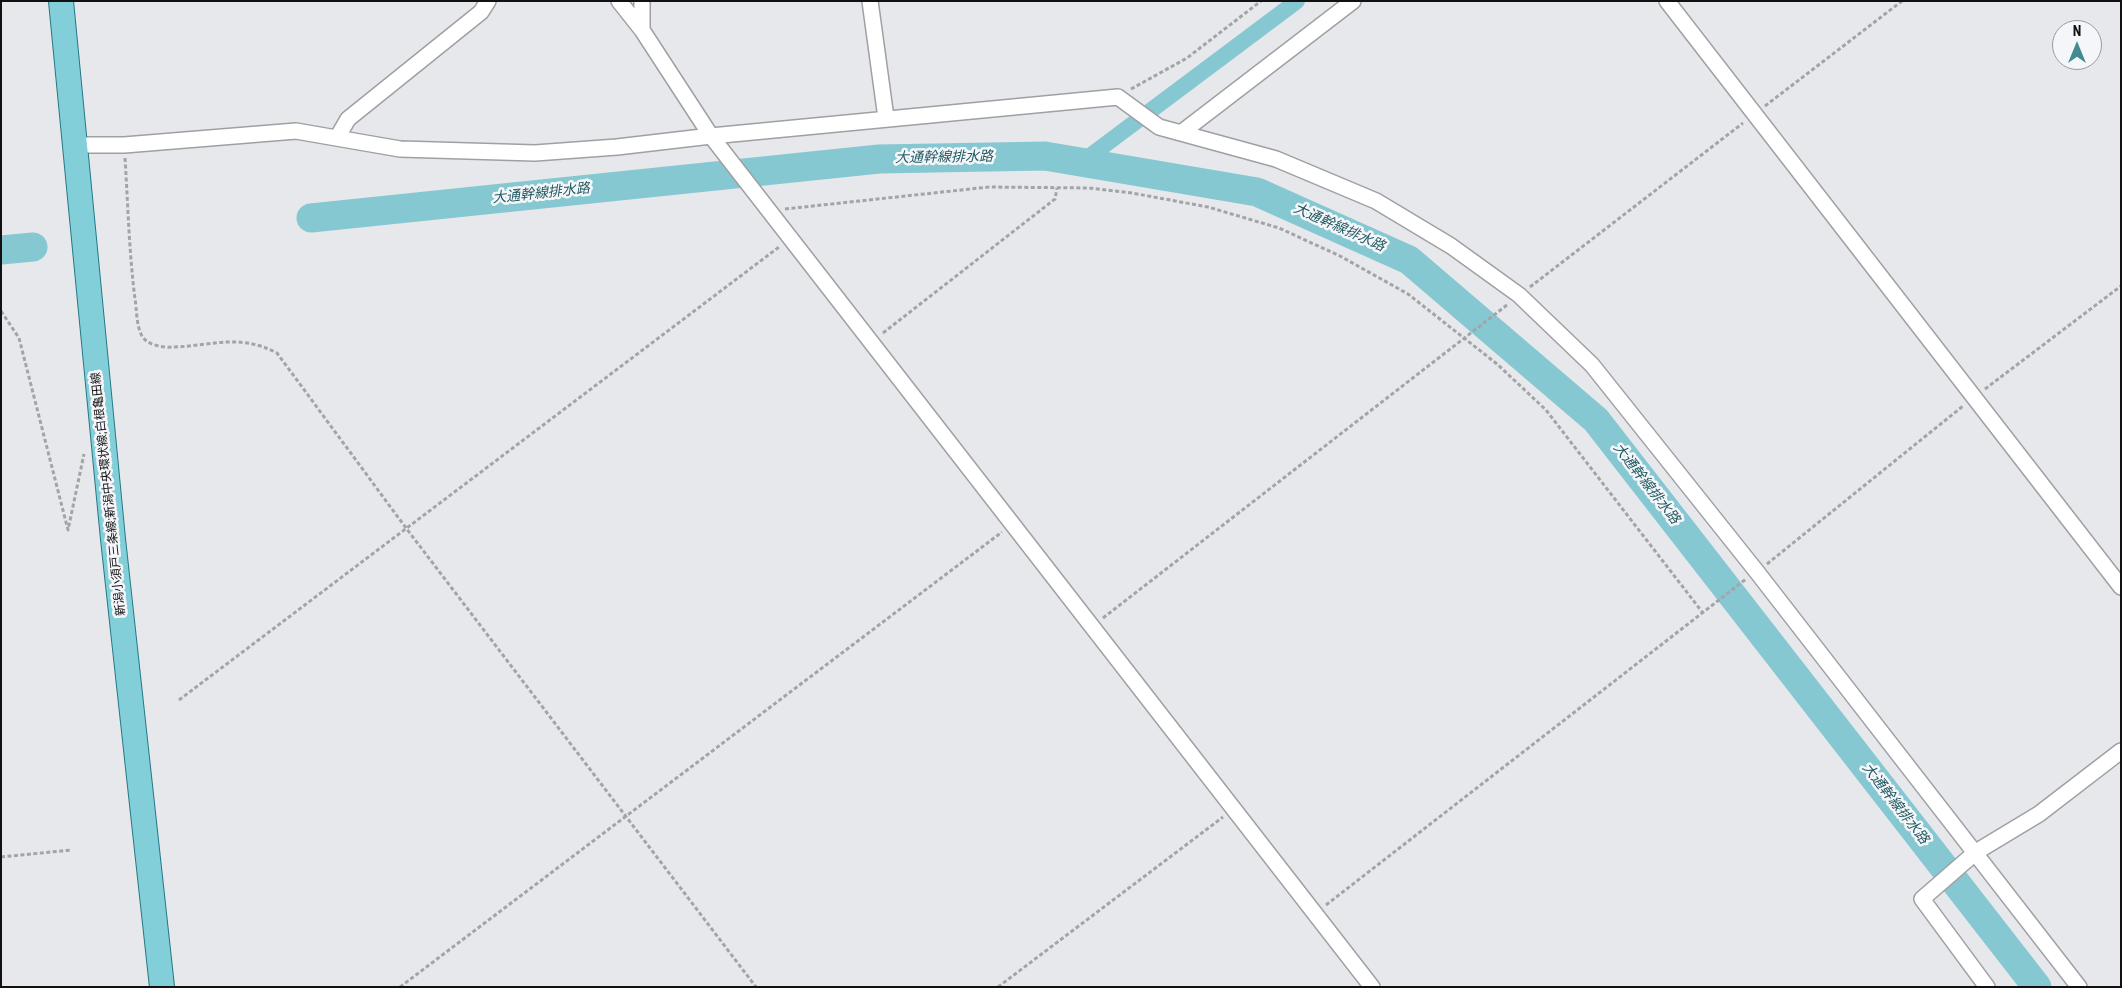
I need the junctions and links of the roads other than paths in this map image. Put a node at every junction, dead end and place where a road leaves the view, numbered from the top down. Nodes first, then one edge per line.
1 (61, 1) edge
2 (488, 1) edge
3 (619, 1) edge
4 (642, 1) edge
5 (870, 1) edge
6 (1353, 1) edge
7 (1667, 1) edge
8 (642, 30) junction
9 (886, 118) junction
10 (1181, 134) junction
11 (337, 138) junction
12 (715, 140) junction
13 (75, 145) junction
14 (2121, 587) edge
15 (2121, 751) edge
16 (1972, 856) junction
17 (162, 987) edge
18 (1372, 987) edge
19 (1987, 987) edge
20 (2079, 987) edge

1 - 13 main road, 新潟小須戸三条線;新潟中央環状線;白根亀田線
2 - 11 street
3 - 8 street
4 - 8 street
5 - 9 street
6 - 10 street
7 - 14 street
8 - 12 street
9 - 10 street
9 - 12 street
10 - 16 street
11 - 12 street
11 - 13 street
12 - 18 street
13 - 17 main road, 新潟小須戸三条線;新潟中央環状線;白根亀田線
15 - 16 street
16 - 19 street
16 - 20 street

